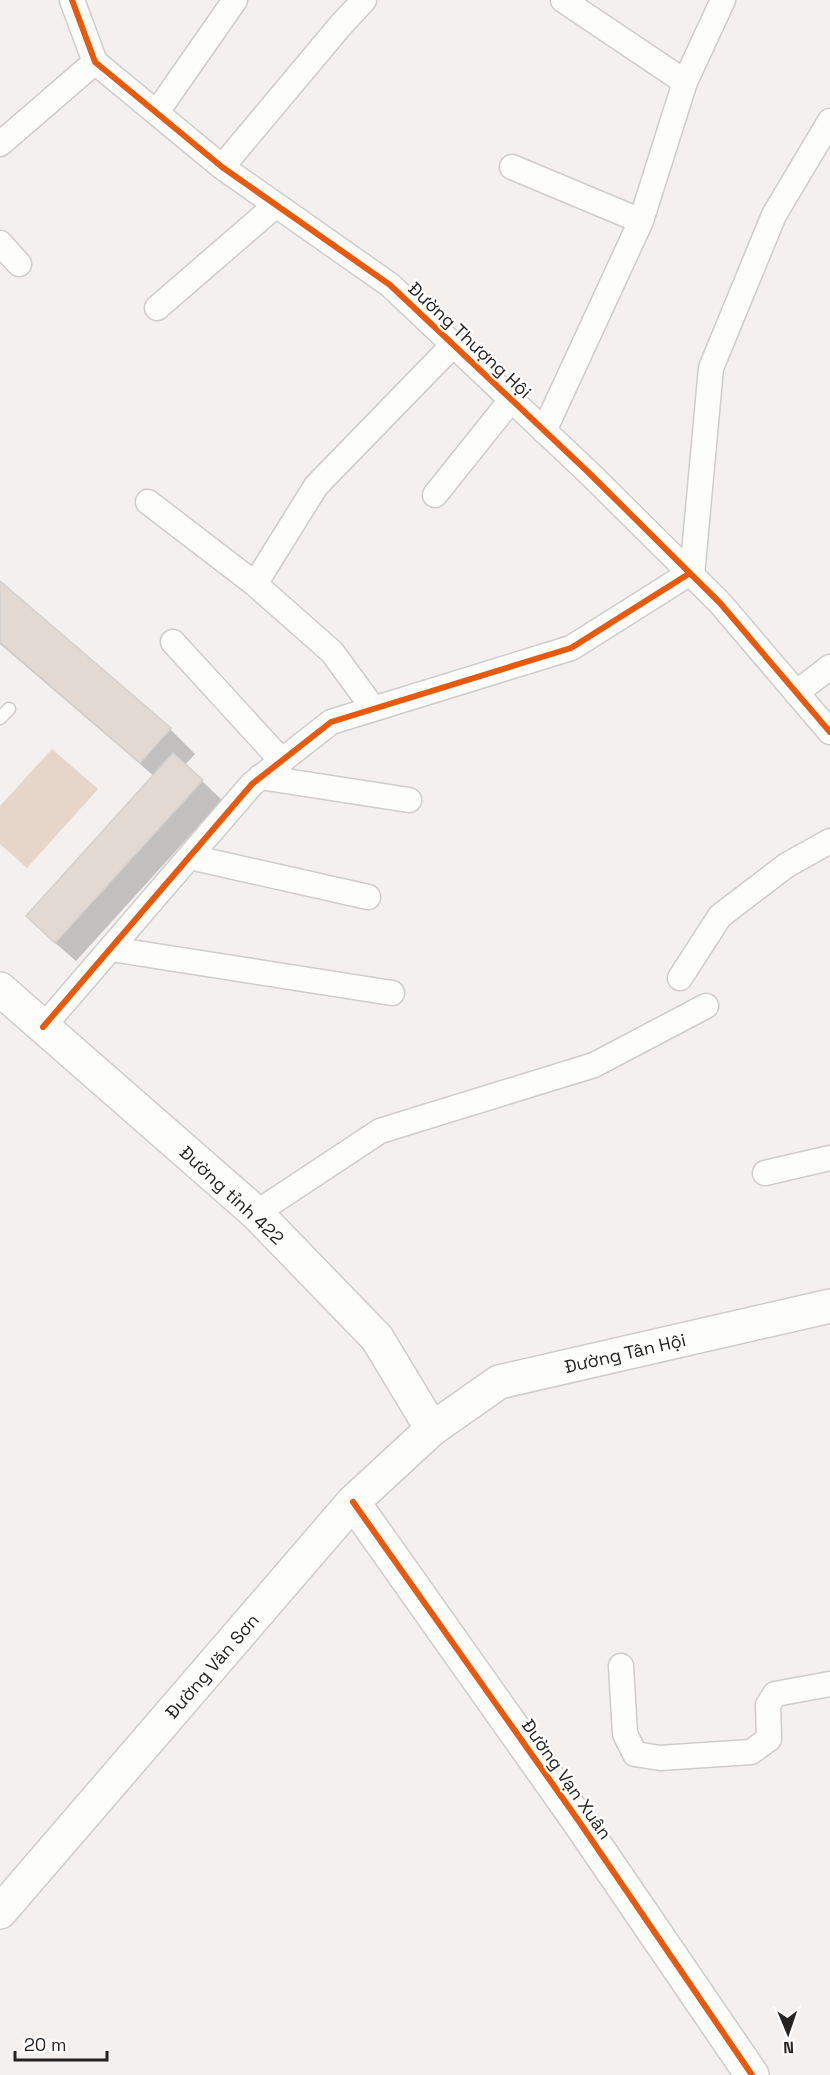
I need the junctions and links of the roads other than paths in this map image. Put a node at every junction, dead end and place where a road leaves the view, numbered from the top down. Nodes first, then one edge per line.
1 (72, 0) edge
2 (235, 0) edge
3 (364, 0) edge
4 (563, 0) edge
5 (723, 0) edge
6 (95, 62) junction
7 (685, 82) junction
8 (157, 112) junction
9 (830, 121) edge
10 (0, 144) edge
11 (222, 167) junction
12 (512, 167) dead end
13 (276, 205) junction
14 (641, 220) junction
15 (0, 243) edge
16 (19, 264) dead end
17 (157, 308) dead end
18 (453, 345) junction
19 (511, 400) junction
20 (544, 431) junction
21 (435, 495) dead end
22 (148, 502) dead end
23 (691, 574) junction
24 (255, 584) junction
25 (173, 642) dead end
26 (830, 667) edge
27 (796, 693) junction
28 (373, 708) junction
29 (9, 709) dead end
30 (0, 718) edge
31 (830, 732) edge
32 (282, 761) junction
33 (260, 777) junction
34 (409, 800) dead end
35 (830, 841) edge
36 (190, 857) junction
37 (368, 897) dead end
38 (111, 949) junction
39 (680, 978) dead end
40 (0, 989) edge
41 (392, 993) dead end
42 (706, 1006) dead end
43 (43, 1027) junction
44 (830, 1158) edge
45 (765, 1173) dead end
46 (256, 1214) junction
47 (830, 1306) edge
48 (432, 1429) junction
49 (353, 1502) junction
50 (621, 1666) dead end
51 (830, 1684) edge
52 (0, 1912) edge
53 (752, 2075) edge

1 - 6 street
2 - 8 street
3 - 11 street
4 - 7 street
5 - 7 street
6 - 8 street, Đường Thượng Hội
6 - 10 street
7 - 14 street
8 - 11 street, Đường Thượng Hội
9 - 23 street
11 - 13 street, Đường Thượng Hội
12 - 14 street
13 - 17 street
13 - 18 street, Đường Thượng Hội
14 - 20 street
15 - 16 street
18 - 19 street, Đường Thượng Hội
18 - 24 street
19 - 20 street, Đường Thượng Hội
19 - 21 street
20 - 23 street, Đường Thượng Hội
22 - 24 street
23 - 27 street, Đường Thượng Hội
23 - 28 street
24 - 28 street
25 - 32 street
26 - 27 street
27 - 31 street, Đường Thượng Hội
28 - 32 street
29 - 30 lane
32 - 33 street
33 - 34 street
33 - 36 street
35 - 39 street
36 - 37 street
36 - 38 street
38 - 41 street
38 - 43 street
40 - 43 main road, Đường tỉnh 422
42 - 46 street
43 - 46 main road, Đường tỉnh 422
44 - 45 street
46 - 48 main road, Đường tỉnh 422
47 - 48 main road, Đường Tân Hội
48 - 49 main road, Đường Văn Sơn
49 - 52 main road, Đường Văn Sơn
49 - 53 main road, Đường Vạn Xuân
50 - 51 street

